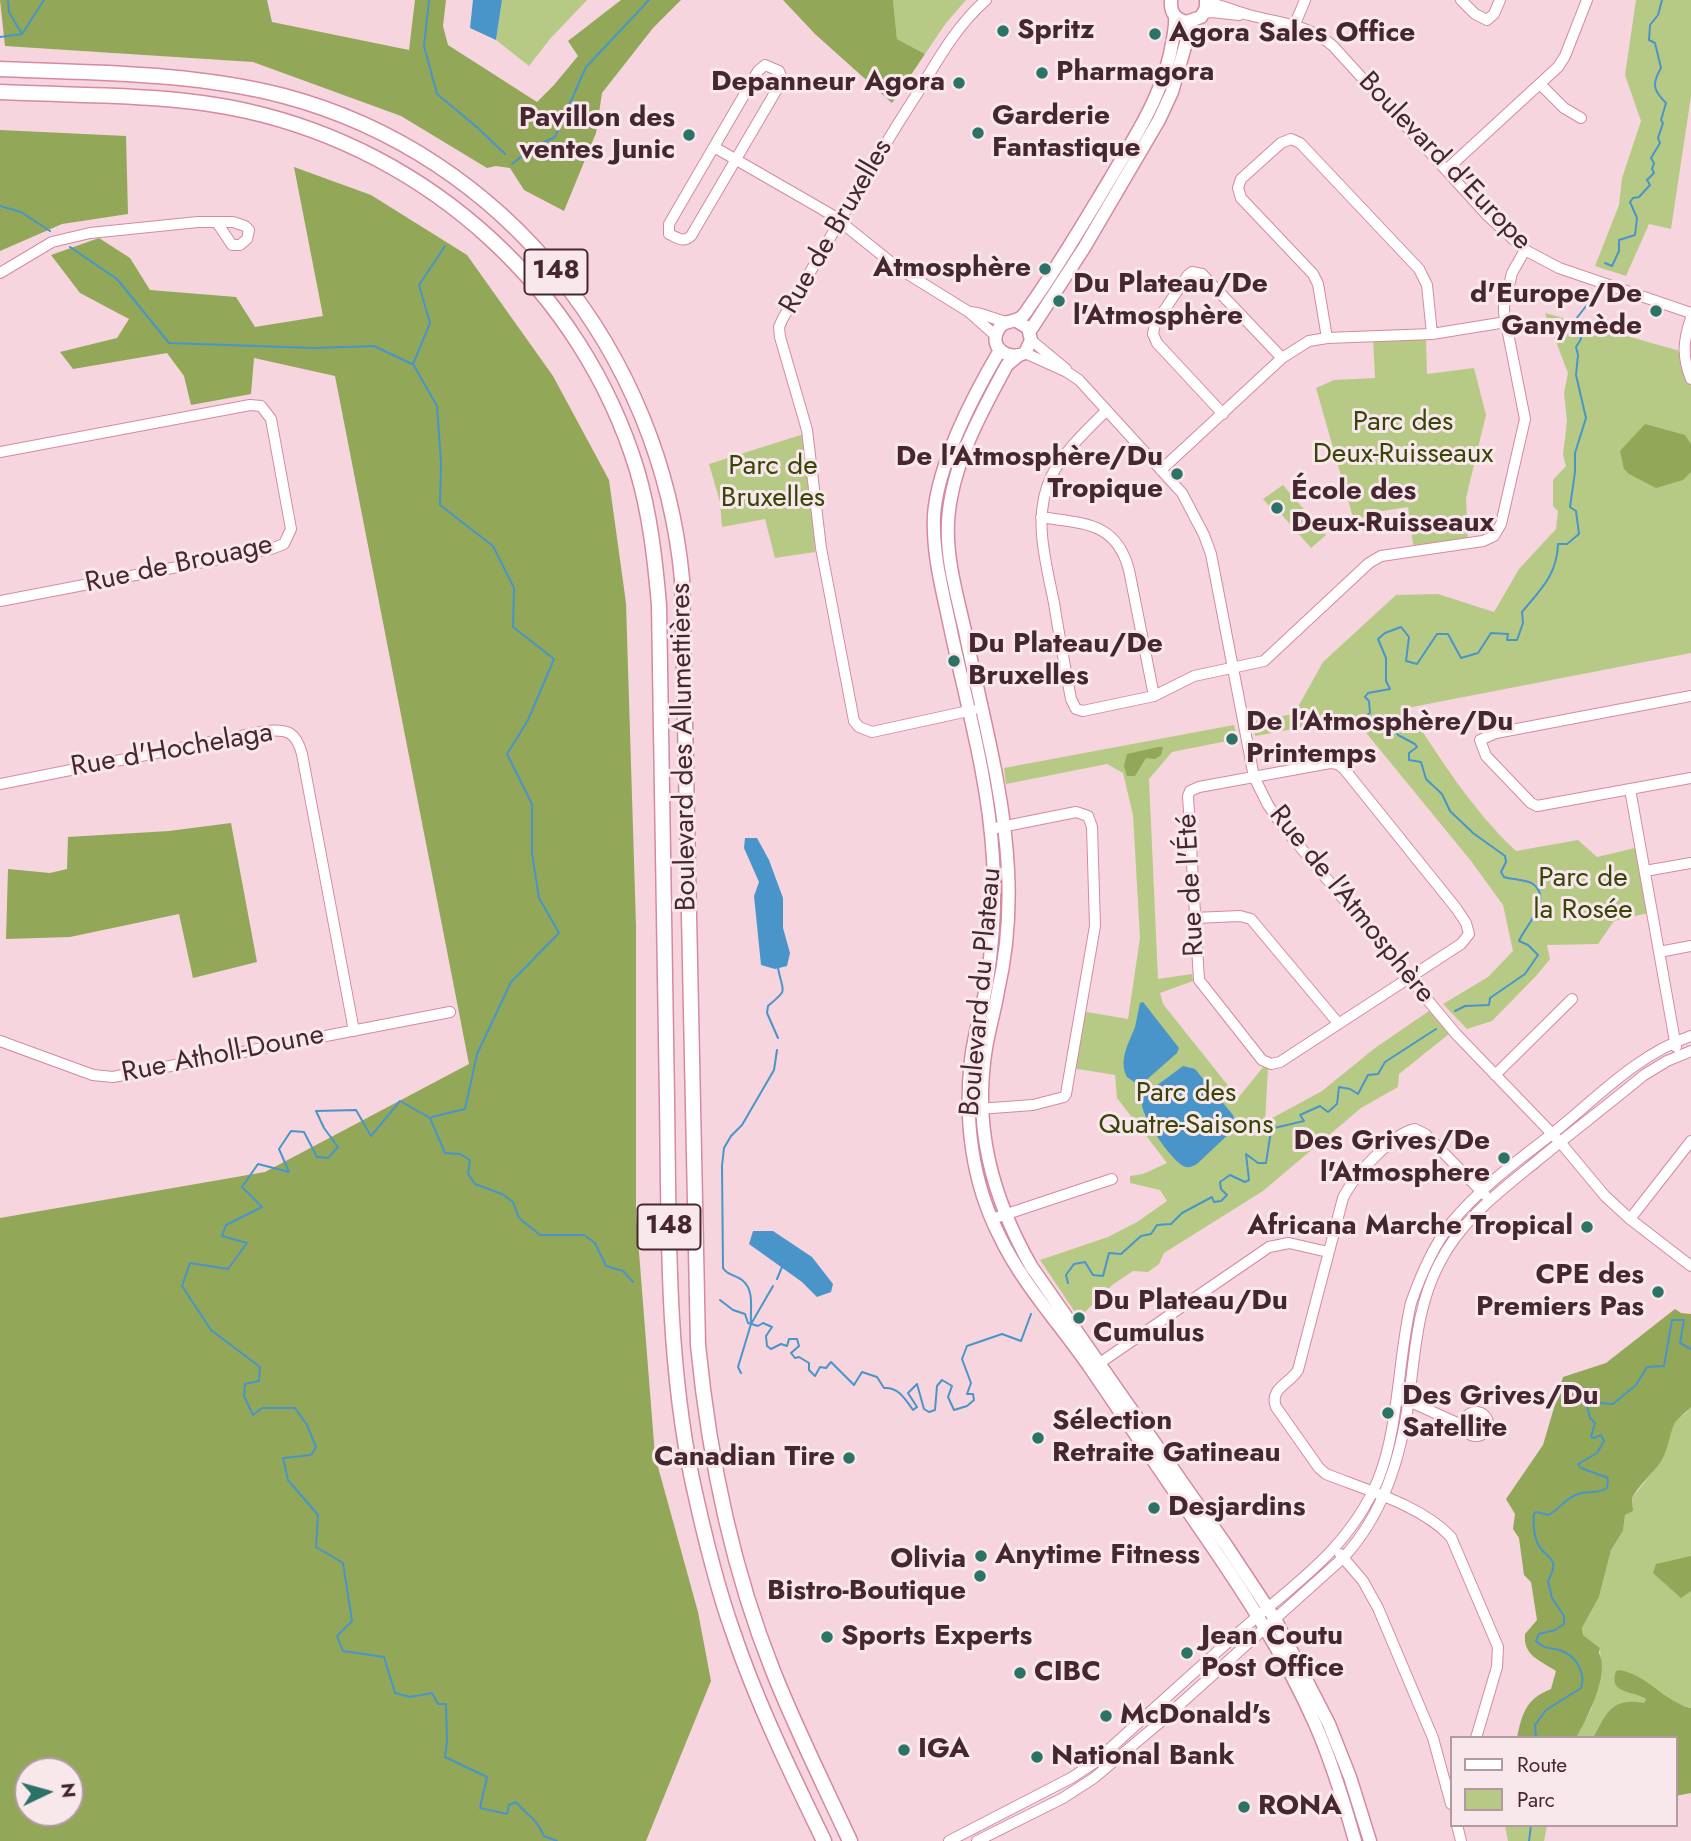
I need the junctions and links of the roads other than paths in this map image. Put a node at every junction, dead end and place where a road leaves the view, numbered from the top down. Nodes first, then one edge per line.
1 (986, 0) edge
2 (1170, 0) edge
3 (1305, 0) edge
4 (1461, 0) edge
5 (1500, 0) edge
6 (1587, 0) edge
7 (1205, 5) edge
8 (1175, 17) junction
9 (1192, 22) junction
10 (1295, 24) junction
11 (0, 69) edge
12 (1540, 84) junction
13 (0, 92) edge
14 (1581, 118) dead end
15 (714, 147) junction
16 (736, 160) junction
17 (1446, 170) junction
18 (841, 221) junction
19 (218, 224) dead end
20 (1525, 250) junction
21 (0, 273) edge
22 (969, 312) junction
23 (1691, 315) edge
24 (1011, 321) junction
25 (1506, 322) junction
26 (1432, 334) junction
27 (996, 335) junction
28 (1031, 336) junction
29 (1327, 338) junction
30 (1000, 351) junction
31 (1022, 354) junction
32 (1282, 358) junction
33 (1068, 372) junction
34 (1691, 379) edge
35 (1106, 411) junction
36 (1223, 414) junction
37 (0, 452) edge
38 (1161, 470) junction
39 (1041, 517) junction
40 (0, 601) edge
41 (1233, 668) junction
42 (1154, 696) junction
43 (1691, 696) edge
44 (974, 710) junction
45 (1254, 777) junction
46 (1691, 778) edge
47 (0, 783) edge
48 (1630, 789) junction
49 (997, 828) junction
50 (663, 856) junction
51 (688, 856) junction
52 (1691, 863) edge
53 (1645, 871) junction
54 (1194, 918) junction
55 (1691, 946) edge
56 (1659, 952) junction
57 (1408, 978) junction
58 (1572, 999) dead end
59 (450, 1012) dead end
60 (1338, 1024) junction
61 (354, 1031) junction
62 (1691, 1036) edge
63 (0, 1042) edge
64 (1675, 1042) junction
65 (1691, 1051) edge
66 (1678, 1056) junction
67 (1495, 1075) junction
68 (976, 1109) junction
69 (1552, 1134) junction
70 (1691, 1141) edge
71 (1560, 1142) junction
72 (1112, 1179) dead end
73 (1482, 1191) junction
74 (1490, 1199) junction
75 (1004, 1213) junction
76 (992, 1219) junction
77 (1630, 1219) junction
78 (1328, 1252) junction
79 (1691, 1266) edge
80 (1422, 1273) junction
81 (1433, 1277) junction
82 (1095, 1366) junction
83 (1396, 1394) junction
84 (1409, 1401) junction
85 (1464, 1426) dead end
86 (1372, 1492) junction
87 (1384, 1496) junction
88 (1335, 1548) junction
89 (1344, 1558) junction
90 (1267, 1617) junction
91 (1477, 1736) edge
92 (1450, 1798) edge
93 (836, 1809) junction
94 (824, 1841) edge
95 (850, 1841) edge
96 (857, 1841) edge
97 (949, 1841) edge
98 (977, 1841) edge
99 (1355, 1841) edge
100 (1370, 1841) edge

1 - 18 street, Rue de Bruxelles
2 - 8 main road
3 - 10 street
4 - 5 street
6 - 12 street
7 - 9 main road
7 - 10 street, Boulevard d'Europe
8 - 9 main road
8 - 24 main road
9 - 28 main road
10 - 17 street, Boulevard d'Europe
11 - 51 highway, Boulevard des Allumettières / 148
12 - 14 street
12 - 17 street
13 - 50 highway, Boulevard des Allumettières / 148
15 - 16 street
15 - 16 street
15 - 16 street
16 - 18 street
17 - 20 street, Boulevard d'Europe
18 - 22 street
18 - 44 street, Rue de Bruxelles
19 - 21 street
20 - 23 street, Boulevard d'Europe
20 - 25 street
22 - 24 street
22 - 27 street
23 - 34 street
24 - 27 main road
24 - 28 main road
25 - 26 street
25 - 41 street
26 - 29 street
26 - 29 street
27 - 30 main road
28 - 31 main road
28 - 33 street, Rue de l'Atmosphère
29 - 32 street
30 - 31 main road
30 - 44 main road, Boulevard du Plateau
31 - 33 street, Rue de l'Atmosphère
31 - 44 main road, Boulevard du Plateau
32 - 36 street
32 - 36 street
33 - 35 street, Rue de l'Atmosphère
35 - 38 street, Rue de l'Atmosphère
35 - 39 street
36 - 38 street
37 - 40 street, Rue de Brouage
38 - 41 street, Rue de l'Atmosphère
39 - 42 street
39 - 42 street
41 - 42 street
41 - 45 street, Rue de l'Atmosphère
43 - 48 street
44 - 49 main road, Boulevard du Plateau
45 - 54 street, Rue de l'Été
45 - 57 street, Rue de l'Atmosphère
45 - 57 street, Rue de l'Été
46 - 48 street
47 - 61 street, Rue d'Hochelaga
48 - 53 street
49 - 68 main road, Boulevard du Plateau
49 - 68 street
50 - 51 highway
50 - 94 highway, Boulevard des Allumettières / 148
51 - 93 highway, Boulevard des Allumettières / 148
52 - 53 street
53 - 56 street
54 - 60 street
54 - 60 street, Rue de l'Été
55 - 56 street
56 - 64 street
57 - 60 street, Rue de l'Été
57 - 67 street, Rue de l'Atmosphère
58 - 67 street
59 - 61 street, Rue Atholl-Doune
61 - 63 street, Rue Atholl-Doune
62 - 64 street
64 - 66 street
64 - 69 street
65 - 66 street
66 - 71 street
67 - 69 street, Rue de l'Atmosphère
68 - 75 main road, Boulevard du Plateau
68 - 76 main road, Boulevard du Plateau
69 - 71 street, Rue de l'Atmosphère
69 - 73 street
70 - 77 street
71 - 74 street
71 - 77 street, Rue de l'Atmosphère
72 - 75 street
73 - 74 street
73 - 78 street
73 - 80 street
74 - 81 street
75 - 76 street
75 - 82 main road, Boulevard du Plateau
76 - 82 main road, Boulevard du Plateau
77 - 79 street, Rue de l'Atmosphère
78 - 82 street
78 - 86 street
80 - 81 street
80 - 83 street
81 - 84 street
82 - 90 main road, Boulevard du Plateau
83 - 84 street
83 - 86 street
84 - 85 street
84 - 87 street
86 - 87 street
86 - 88 street
87 - 89 street
87 - 91 street
88 - 89 street
88 - 90 street
89 - 90 street
89 - 92 street
90 - 97 street
90 - 98 street
90 - 99 main road, Boulevard du Plateau
90 - 100 main road, Boulevard du Plateau
93 - 95 highway, Boulevard des Allumettières / 148
93 - 96 highway

